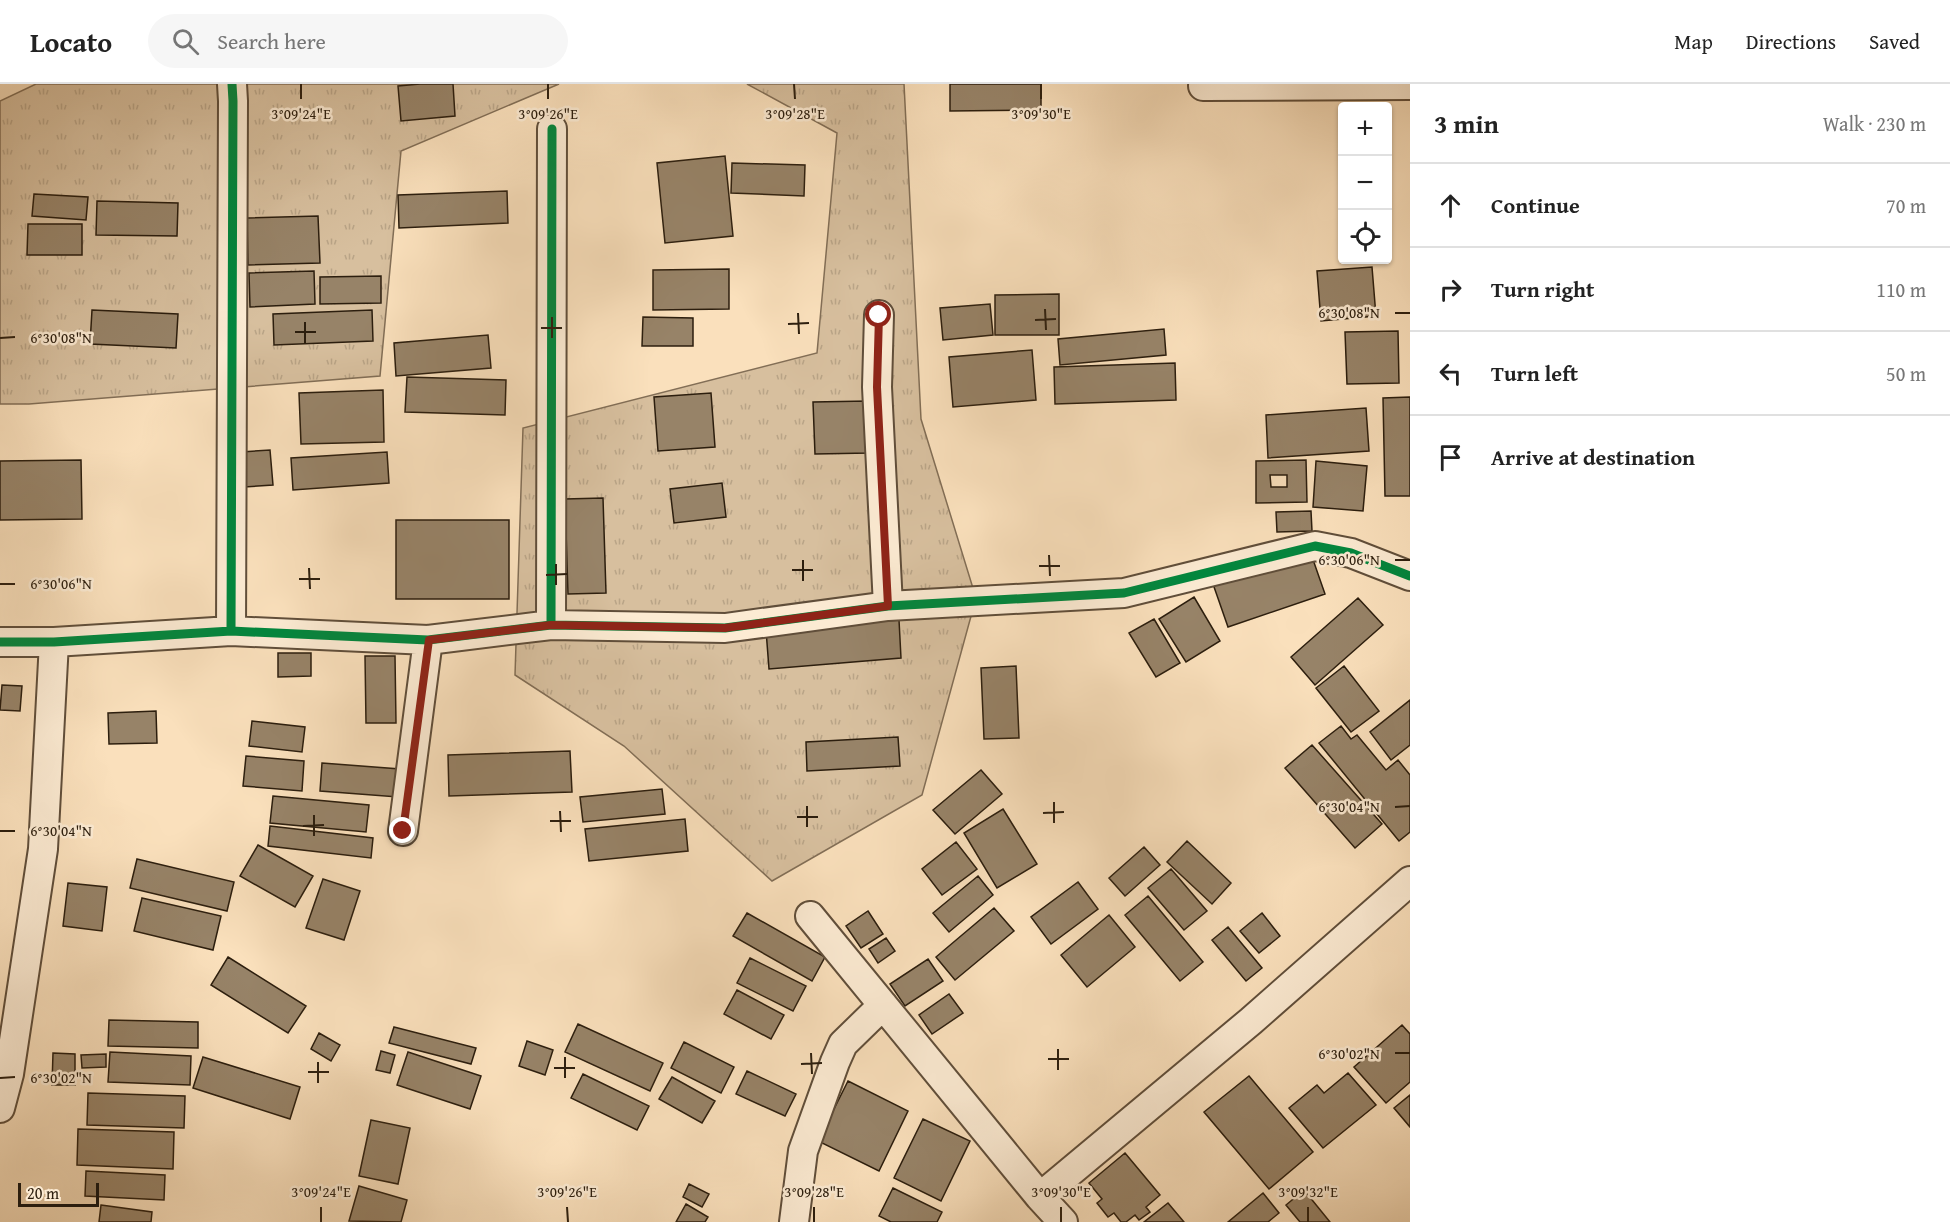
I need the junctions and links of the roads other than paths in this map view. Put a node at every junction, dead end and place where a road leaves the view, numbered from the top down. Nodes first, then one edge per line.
1 (232, 84) edge
2 (1410, 85) edge
3 (1203, 86) dead end
4 (552, 129) dead end
5 (879, 315) dead end
6 (1410, 576) edge
7 (888, 606) junction
8 (551, 625) junction
9 (231, 631) junction
10 (429, 640) junction
11 (0, 642) edge
12 (54, 642) junction
13 (403, 831) dead end
14 (1410, 881) edge
15 (810, 916) dead end
16 (883, 1005) junction
17 (0, 1108) edge
18 (1040, 1197) junction
19 (794, 1222) edge
20 (1063, 1222) edge

1 - 9 street
2 - 3 street
4 - 8 street
5 - 7 street
6 - 7 street
7 - 8 street
8 - 10 street
9 - 10 street
9 - 12 street
10 - 13 street
11 - 12 street
12 - 17 street
14 - 18 street
15 - 16 street
16 - 18 street
16 - 19 street
18 - 20 street

